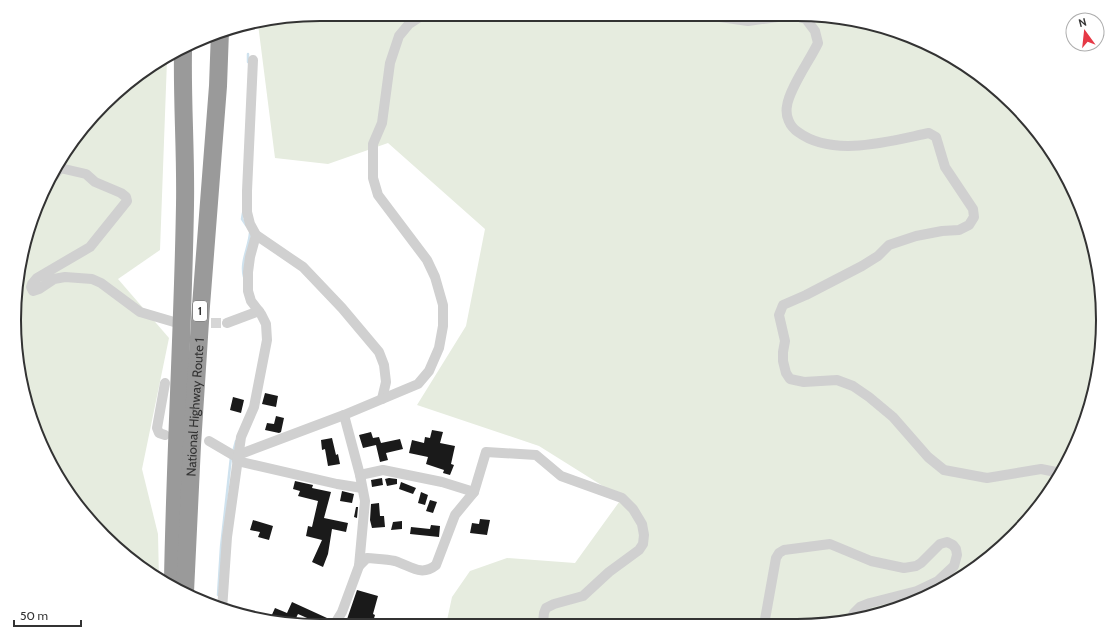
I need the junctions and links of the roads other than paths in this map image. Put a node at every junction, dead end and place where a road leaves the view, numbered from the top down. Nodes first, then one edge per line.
1 (414, 21) edge
2 (808, 22) edge
3 (220, 39) edge
4 (183, 54) edge
5 (253, 60) dead end
6 (62, 168) edge
7 (256, 235) junction
8 (259, 312) junction
9 (174, 322) dead end
10 (227, 323) tunnel mouth
11 (164, 383) dead end
12 (382, 399) junction
13 (344, 415) junction
14 (165, 435) dead end
15 (209, 441) dead end
16 (238, 458) junction
17 (1055, 472) edge
18 (360, 475) junction
19 (362, 488) junction
20 (474, 492) junction
21 (359, 566) junction
22 (173, 581) edge
23 (185, 587) edge
24 (223, 602) edge
25 (854, 613) edge
26 (338, 619) edge
27 (544, 619) edge
28 (765, 619) edge

1 - 12 street
2 - 17 street
3 - 23 highway, National Highway Route 1 / 1
4 - 22 highway, National Highway Route 1 / 1
5 - 7 street
6 - 9 street
7 - 8 street
7 - 12 street
8 - 10 street
8 - 16 street
11 - 14 street
12 - 13 street
13 - 16 street
13 - 18 street
15 - 16 street
16 - 19 street
16 - 24 street
18 - 19 street
18 - 20 street
19 - 21 street
20 - 21 street
20 - 27 street
21 - 26 street
25 - 28 street

